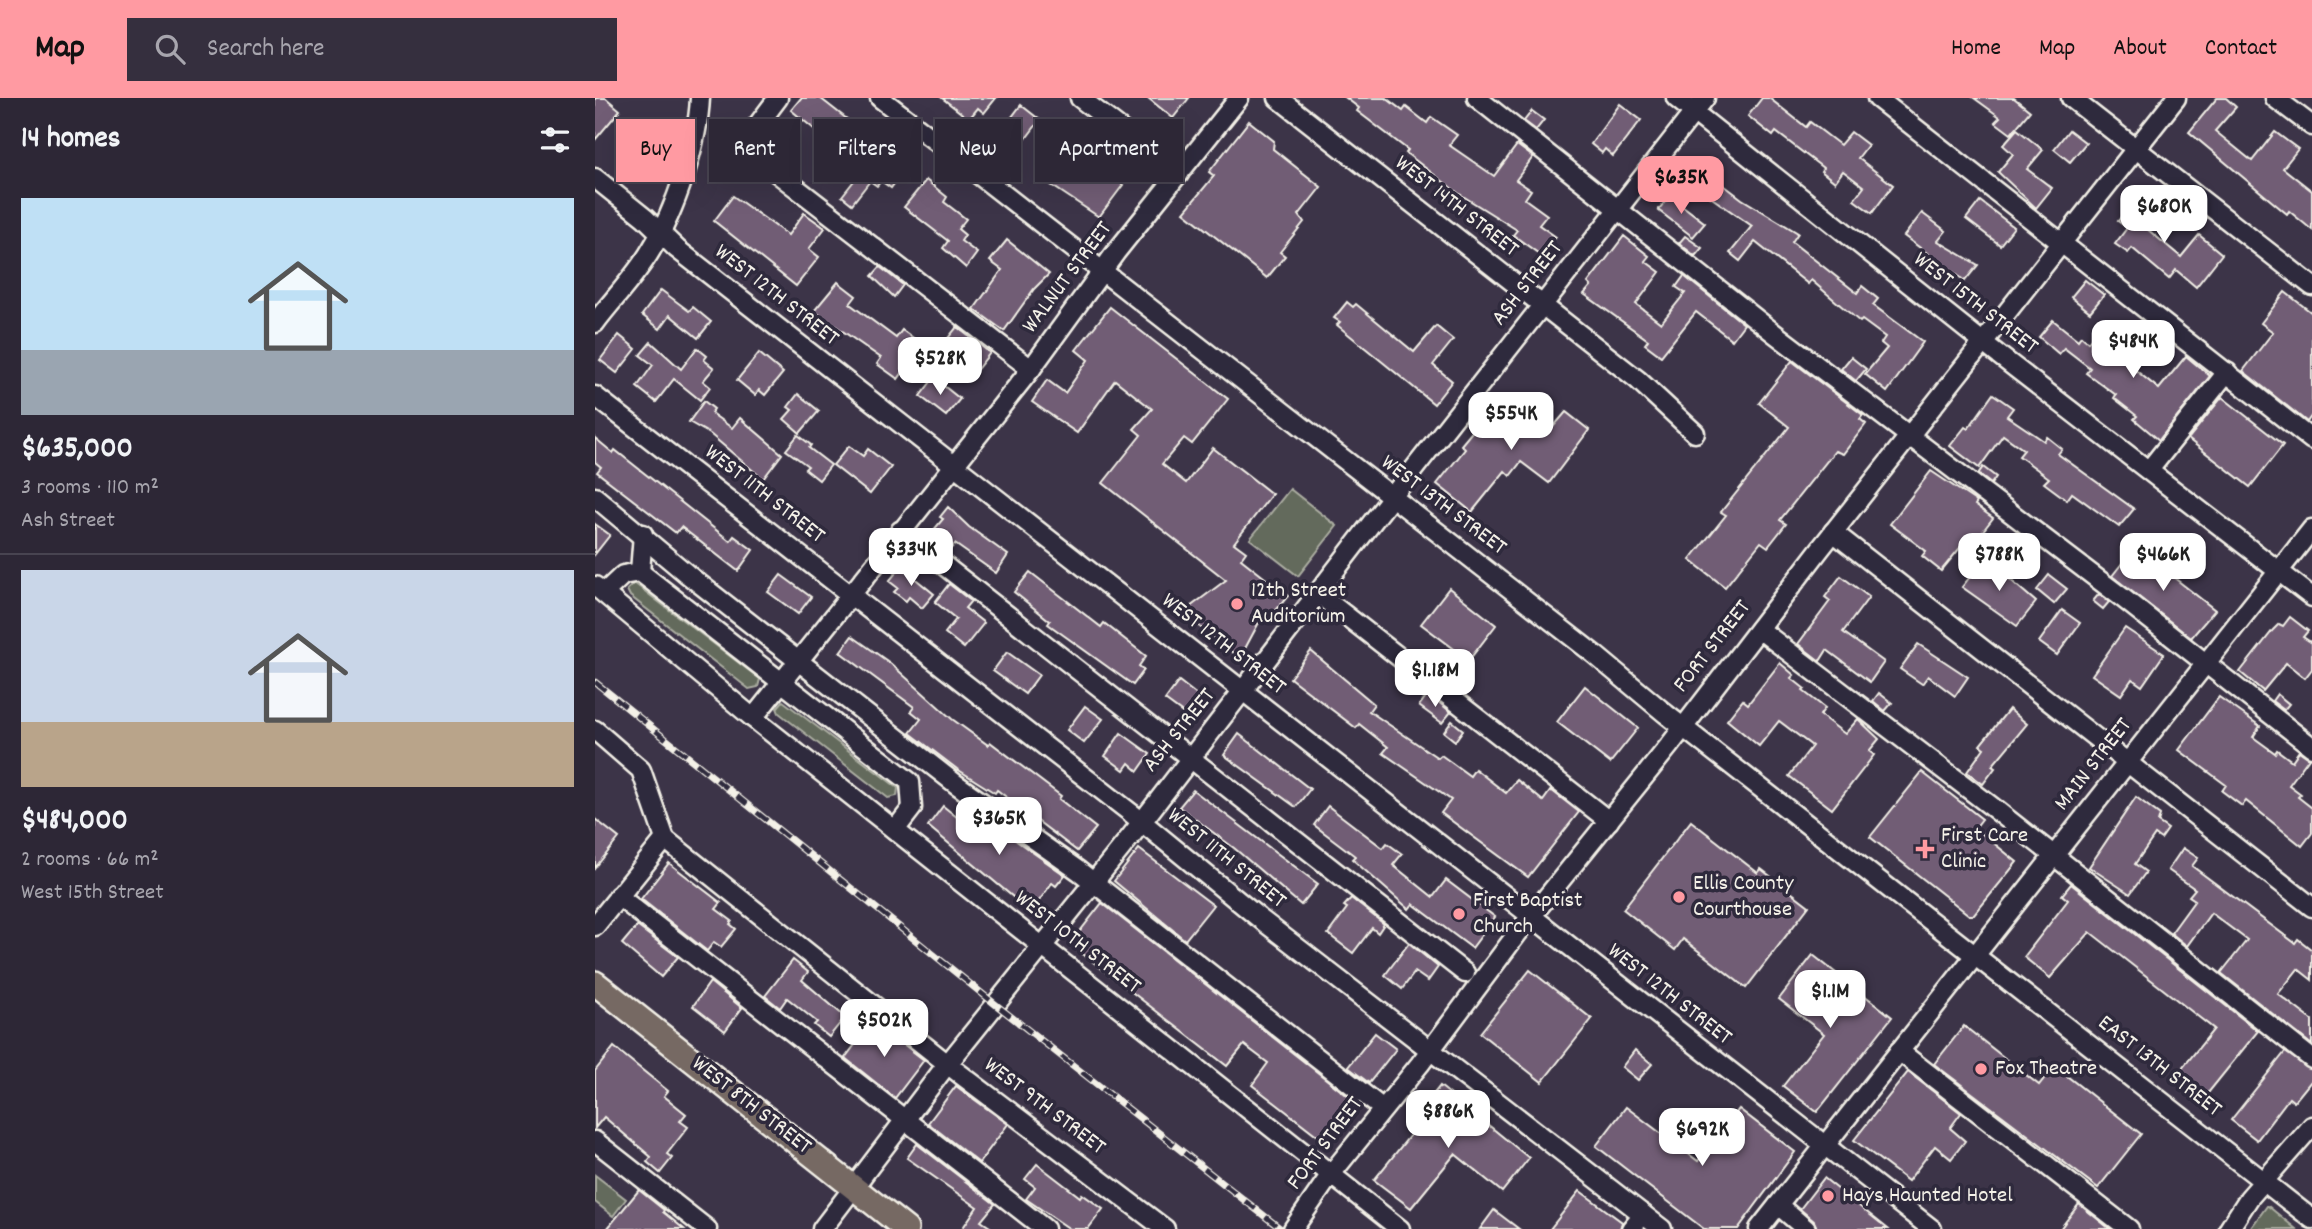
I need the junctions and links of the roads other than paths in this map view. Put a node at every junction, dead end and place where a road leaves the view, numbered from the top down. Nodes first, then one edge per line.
1 (699, 98) edge
2 (778, 98) edge
3 (880, 98) edge
4 (1080, 98) edge
5 (1239, 98) edge
6 (1278, 98) edge
7 (1477, 98) edge
8 (1676, 98) edge
9 (1877, 98) edge
10 (2071, 98) edge
11 (2176, 98) edge
12 (2274, 98) edge
13 (1699, 105) edge
14 (1107, 119) edge
15 (2312, 127) edge
16 (2137, 148) junction
17 (1183, 169) edge
18 (595, 178) edge
19 (1173, 182) edge
20 (1619, 208) junction
21 (661, 232) junction
22 (2062, 241) junction
23 (1104, 271) junction
24 (2312, 286) edge
25 (1543, 305) junction
26 (595, 323) edge
27 (1984, 342) junction
28 (1031, 369) junction
29 (2227, 372) junction
30 (595, 396) edge
31 (1695, 433) dead end
32 (1908, 436) junction
33 (2312, 440) edge
34 (953, 465) junction
35 (2149, 470) junction
36 (595, 497) edge
37 (1392, 497) junction
38 (2312, 529) edge
39 (900, 531) junction
40 (1833, 533) junction
41 (643, 534) junction
42 (2279, 571) junction
43 (640, 572) junction
44 (600, 590) edge
45 (851, 593) junction
46 (1317, 593) junction
47 (2312, 597) edge
48 (1759, 629) junction
49 (800, 661) junction
50 (2206, 664) junction
51 (782, 682) junction
52 (1243, 692) junction
53 (753, 718) junction
54 (1684, 727) junction
55 (595, 730) edge
56 (2312, 747) edge
57 (1189, 758) junction
58 (2128, 762) junction
59 (1142, 821) junction
60 (1609, 821) junction
61 (895, 830) junction
62 (665, 839) junction
63 (2054, 856) junction
64 (1092, 881) junction
65 (618, 897) junction
66 (2312, 907) edge
67 (1531, 916) junction
68 (595, 926) edge
69 (1041, 946) junction
70 (1976, 954) junction
71 (1465, 973) dead end
72 (595, 983) edge
73 (1431, 1050) junction
74 (1899, 1051) junction
75 (2312, 1059) edge
76 (948, 1063) junction
77 (1383, 1109) junction
78 (907, 1119) junction
79 (2312, 1126) edge
80 (595, 1141) edge
81 (1824, 1146) junction
82 (1331, 1174) junction
83 (2264, 1180) junction
84 (853, 1187) junction
85 (1778, 1205) junction
86 (1643, 1214) junction
87 (2312, 1219) edge
88 (707, 1229) edge
89 (822, 1229) edge
90 (906, 1229) edge
91 (1045, 1229) edge
92 (1165, 1229) edge
93 (1293, 1229) edge
94 (1400, 1229) edge
95 (1631, 1229) edge
96 (1662, 1229) edge
97 (1759, 1229) edge
98 (1806, 1229) edge
99 (1932, 1229) edge
100 (2129, 1229) edge
101 (2229, 1229) edge

1 - 21 street
2 - 28 street
3 - 23 street, WEST 13TH STREET
4 - 14 street
5 - 17 street, WALNUT STREET
6 - 25 street, WEST 14TH STREET
7 - 20 street
8 - 13 street, WEST 15TH STREET
9 - 22 street
10 - 16 street
11 - 16 street, FORT STREET
12 - 15 street
13 - 20 street, ASH STREET
13 - 27 street, WEST 15TH STREET
16 - 22 street, FORT STREET
16 - 24 street
18 - 21 street, WEST 12TH STREET
19 - 23 street, WALNUT STREET
20 - 25 street, ASH STREET
20 - 32 street
21 - 26 street
21 - 34 street, WEST 12TH STREET
22 - 27 street, FORT STREET
22 - 29 street
23 - 28 street, WALNUT STREET
23 - 37 street, WEST 13TH STREET
25 - 31 street, WEST 14TH STREET
25 - 37 street, ASH STREET
27 - 32 street, FORT STREET
27 - 35 street, WEST 15TH STREET
28 - 34 street, WALNUT STREET
29 - 33 street
29 - 35 street
30 - 45 street, WEST 11TH STREET
32 - 40 street, FORT STREET
32 - 50 street
34 - 39 street, WALNUT STREET
34 - 52 street, WEST 12TH STREET
35 - 42 street, WEST 15TH STREET
36 - 41 street
37 - 46 street, ASH STREET
37 - 54 street, WEST 13TH STREET
38 - 42 street, MAIN STREET
39 - 45 street, WALNUT STREET
39 - 57 street
40 - 48 street, FORT STREET
40 - 58 street
41 - 43 street
41 - 49 street
42 - 47 street, WEST 15TH STREET
42 - 50 street, MAIN STREET
43 - 44 street
43 - 51 street
44 - 53 street, WEST 10TH STREET
45 - 49 street, WALNUT STREET
45 - 59 street, WEST 11TH STREET
46 - 52 street, ASH STREET
46 - 60 street
48 - 54 street, FORT STREET
48 - 63 street
49 - 51 street, WALNUT STREET
49 - 64 street
50 - 56 street
50 - 58 street, MAIN STREET
51 - 53 street, WALNUT STREET
51 - 61 street
52 - 57 street, ASH STREET
52 - 67 street, WEST 12TH STREET
53 - 61 street, WEST 10TH STREET
54 - 60 street, FORT STREET
54 - 70 street, WEST 13TH STREET
55 - 62 street
57 - 59 street, ASH STREET
57 - 71 street
58 - 63 street, MAIN STREET
58 - 66 street
59 - 64 street, ASH STREET
59 - 73 street, WEST 11TH STREET
60 - 67 street, FORT STREET
61 - 69 street, WEST 10TH STREET
62 - 65 street
62 - 76 street, WEST 9TH STREET
63 - 70 street, MAIN STREET
63 - 75 street
64 - 69 street, ASH STREET
64 - 77 street
65 - 68 street
65 - 78 street
67 - 73 street, FORT STREET
67 - 81 street, WEST 12TH STREET
69 - 76 street, ASH STREET
69 - 82 street, WEST 10TH STREET
70 - 74 street, MAIN STREET
70 - 83 street, EAST 13TH STREET
72 - 84 main road, WEST 8TH STREET
73 - 77 street, FORT STREET
73 - 86 street, WEST 11TH STREET
74 - 81 street, MAIN STREET
74 - 100 street
76 - 78 street, ASH STREET
76 - 92 street, WEST 9TH STREET
77 - 82 street, FORT STREET
78 - 84 street, ASH STREET
78 - 91 street
79 - 83 street
80 - 88 street
81 - 85 street, MAIN STREET
81 - 99 street, WEST 12TH STREET
82 - 93 street, FORT STREET
82 - 94 street, WEST 10TH STREET
83 - 87 street, EAST 13TH STREET
83 - 101 street
84 - 89 street, ASH STREET
84 - 90 main road, WEST 8TH STREET
85 - 97 street, MAIN STREET
85 - 98 street
86 - 95 street
86 - 96 street, WEST 11TH STREET

